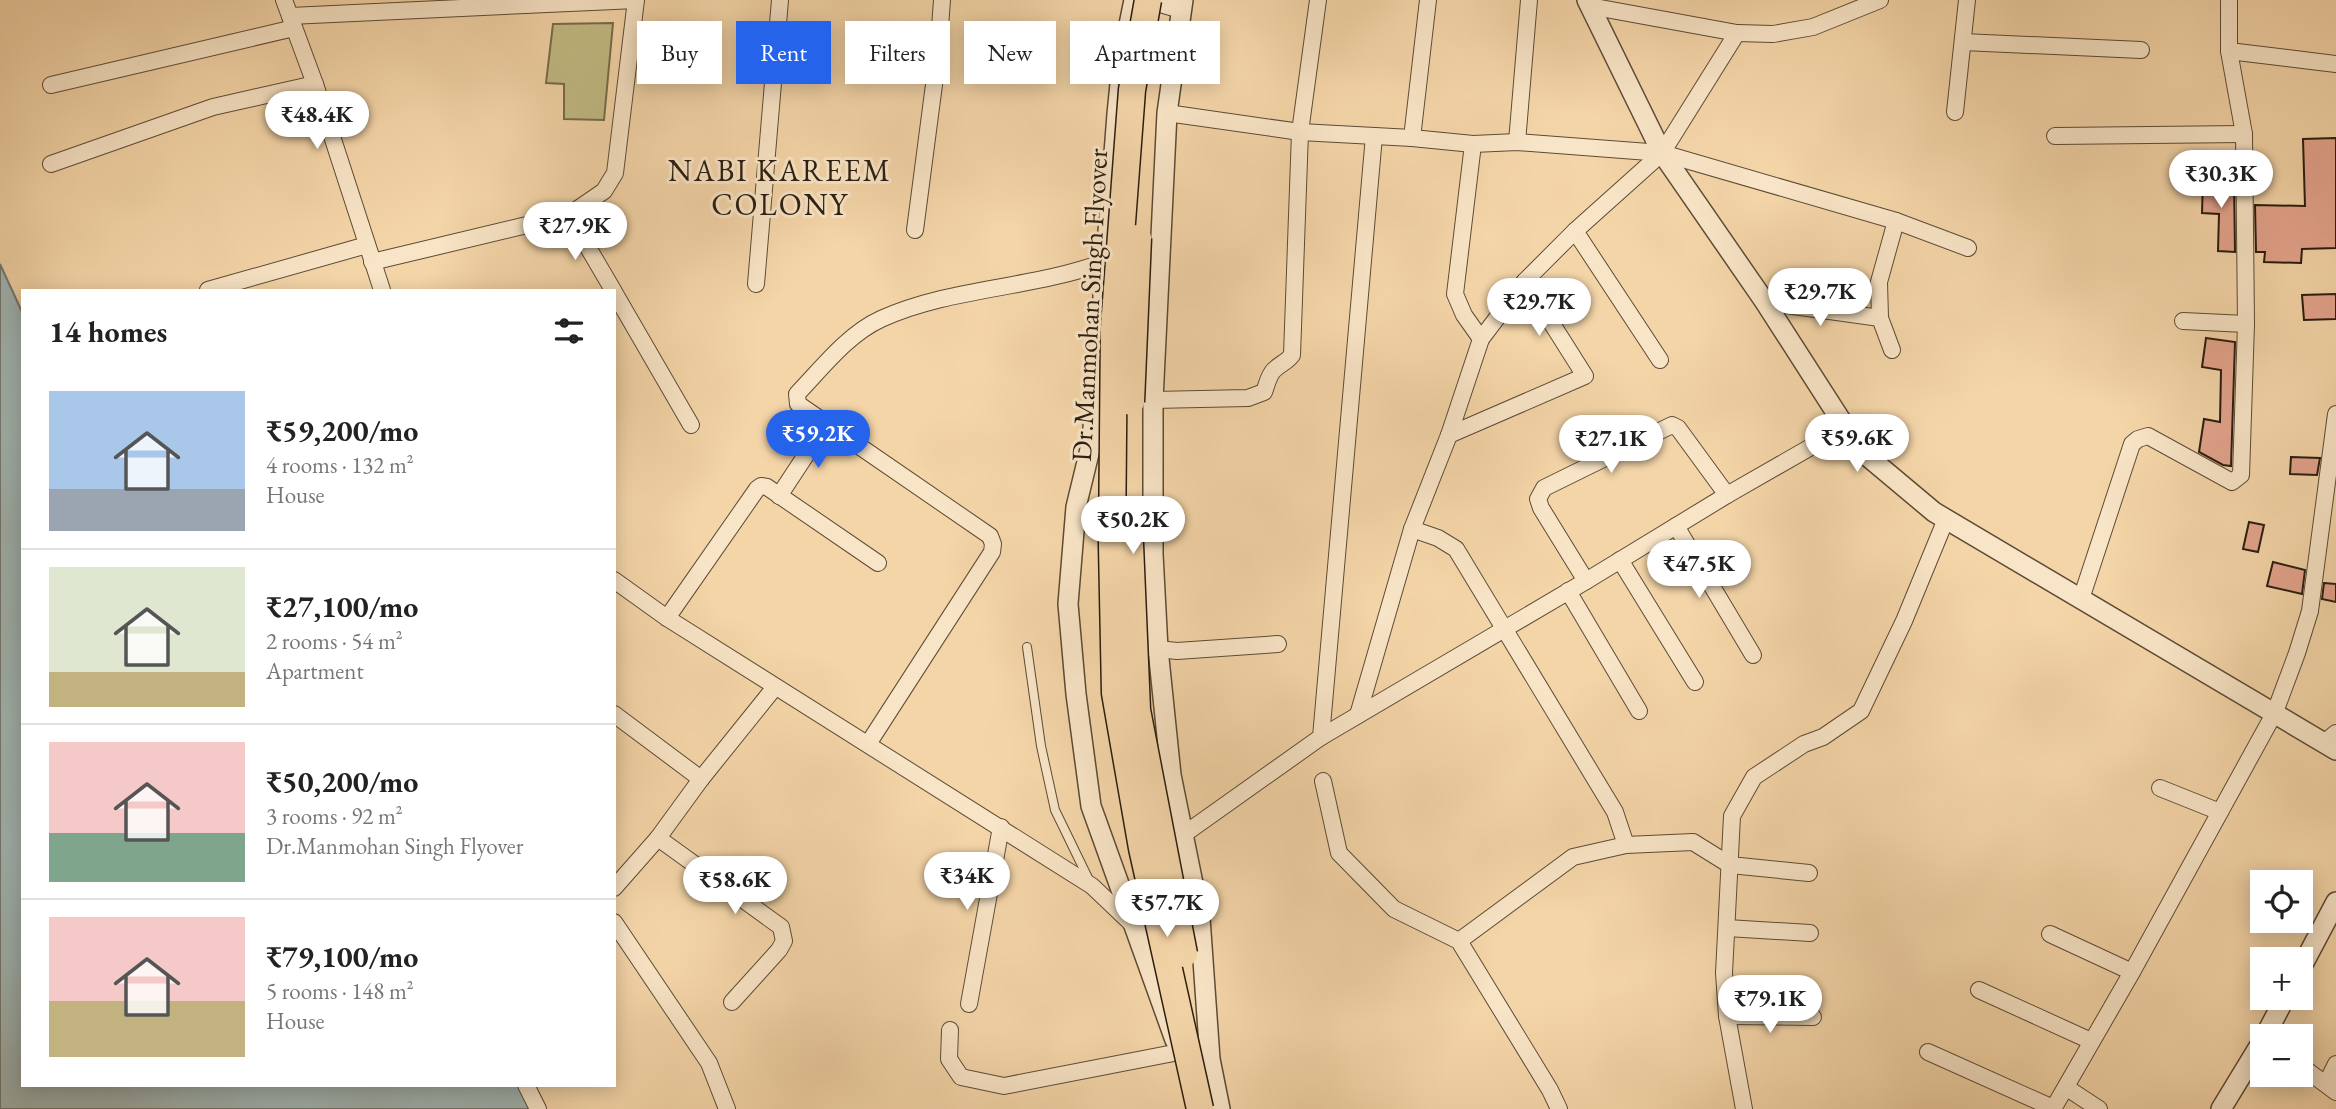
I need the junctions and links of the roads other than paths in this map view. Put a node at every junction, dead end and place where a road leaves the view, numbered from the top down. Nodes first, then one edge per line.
1 (284, 0) edge
2 (636, 0) edge
3 (780, 0) edge
4 (942, 0) edge
5 (1134, 0) edge
6 (1147, 0) edge
7 (1318, 0) edge
8 (1428, 0) edge
9 (1529, 0) edge
10 (1880, 0) edge
11 (1967, 0) edge
12 (2229, 0) edge
13 (526, 2) edge
14 (1176, 3) edge
15 (1588, 3) edge
16 (292, 22) junction
17 (1737, 33) junction
18 (1963, 42) junction
19 (2141, 50) dead end
20 (2229, 51) junction
21 (2336, 64) edge
22 (315, 84) junction
23 (51, 85) dead end
24 (1955, 112) dead end
25 (1167, 113) junction
26 (1300, 132) junction
27 (2244, 134) junction
28 (1374, 136) junction
29 (2055, 136) dead end
30 (1412, 138) junction
31 (1517, 142) junction
32 (1473, 144) junction
33 (1662, 153) junction
34 (51, 164) dead end
35 (569, 215) junction
36 (1896, 221) junction
37 (915, 230) dead end
38 (1575, 231) junction
39 (367, 245) junction
40 (1968, 248) dead end
41 (372, 262) junction
42 (1104, 262) junction
43 (1525, 281) junction
44 (756, 284) dead end
45 (212, 289) edge
46 (382, 289) edge
47 (613, 289) edge
48 (616, 294) edge
49 (1765, 302) junction
50 (1880, 318) junction
51 (2183, 321) dead end
52 (2246, 324) junction
53 (1481, 339) junction
54 (1892, 350) dead end
55 (1660, 360) dead end
56 (1153, 400) junction
57 (2336, 414) edge
58 (827, 423) junction
59 (691, 425) dead end
60 (1844, 428) junction
61 (1449, 435) junction
62 (1727, 495) junction
63 (779, 496) junction
64 (1946, 519) junction
65 (1676, 526) junction
66 (1412, 529) junction
67 (1620, 560) junction
68 (878, 563) dead end
69 (616, 581) edge
70 (1586, 581) junction
71 (1568, 591) junction
72 (2081, 599) junction
73 (667, 618) junction
74 (1505, 630) junction
75 (1278, 644) dead end
76 (1027, 647) dead end
77 (1158, 649) junction
78 (1753, 655) dead end
79 (1695, 682) dead end
80 (775, 687) junction
81 (1639, 711) dead end
82 (2275, 712) junction
83 (616, 715) edge
84 (1358, 715) junction
85 (1321, 737) junction
86 (2332, 742) edge
87 (868, 744) junction
88 (701, 779) junction
89 (1323, 781) dead end
90 (2160, 788) dead end
91 (2220, 812) junction
92 (1001, 827) junction
93 (1184, 835) junction
94 (658, 838) junction
95 (1626, 845) junction
96 (1730, 864) junction
97 (1809, 873) dead end
98 (616, 886) edge
99 (1092, 886) junction
100 (2336, 902) edge
101 (1200, 918) junction
102 (1132, 923) junction
103 (616, 925) edge
104 (1727, 928) junction
105 (1810, 933) dead end
106 (2050, 934) dead end
107 (1459, 941) junction
108 (2312, 947) edge
109 (2132, 972) junction
110 (1979, 990) dead end
111 (732, 1002) dead end
112 (969, 1004) dead end
113 (1727, 1016) junction
114 (1813, 1017) dead end
115 (950, 1030) dead end
116 (2091, 1041) junction
117 (1179, 1052) junction
118 (1927, 1052) dead end
119 (2250, 1061) edge
120 (2336, 1064) edge
121 (2313, 1075) edge
122 (527, 1087) edge
123 (2067, 1088) junction
124 (2331, 1088) edge
125 (538, 1109) edge
126 (727, 1109) edge
127 (1192, 1109) edge
128 (1200, 1109) edge
129 (1213, 1109) edge
130 (1220, 1109) edge
131 (1559, 1109) edge
132 (1744, 1109) edge
133 (2053, 1109) edge
134 (2099, 1109) edge
135 (2221, 1109) edge

1 - 16 street
2 - 13 street
2 - 35 street
3 - 44 street
4 - 37 street
5 - 42 street
6 - 14 street
6 - 128 highway, Dr.Manmohan Singh Flyover, bridge
7 - 26 street
8 - 30 street
9 - 31 street
10 - 17 street
11 - 18 street
12 - 20 street
13 - 16 street
14 - 25 street
14 - 129 highway, Dr.Manmohan Singh Flyover, bridge
15 - 17 street
15 - 33 street
16 - 22 street
16 - 23 street
17 - 33 street
18 - 19 street
18 - 24 street
20 - 21 street
20 - 27 street
22 - 34 street
22 - 39 street
25 - 26 street
25 - 56 street
26 - 28 street
26 - 56 street
27 - 29 street
27 - 52 street
28 - 30 street
28 - 85 street
30 - 32 street
31 - 32 street
31 - 33 street
32 - 53 street
33 - 36 street
33 - 38 street
33 - 49 street
35 - 41 street
35 - 47 street
36 - 40 street
36 - 50 street
38 - 43 street
38 - 55 street
39 - 41 street
39 - 45 street
41 - 46 street
42 - 58 street
42 - 102 street
43 - 53 street
43 - 61 street
48 - 59 street
49 - 50 street
49 - 60 street
50 - 54 street
51 - 52 street
52 - 72 street
53 - 61 street
56 - 77 street
57 - 82 street
58 - 63 street
58 - 87 street
60 - 62 street
60 - 64 street
61 - 66 street
62 - 65 street
62 - 70 street
63 - 68 street
63 - 73 street
64 - 72 street
64 - 96 street
65 - 67 street
65 - 78 street
66 - 74 street
66 - 84 street
67 - 70 street
67 - 79 street
69 - 73 street
70 - 71 street
71 - 74 street
71 - 81 street
72 - 82 street
73 - 80 street
74 - 84 street
74 - 95 street
75 - 77 street
76 - 99 lane
77 - 93 street
80 - 87 street
80 - 88 street
82 - 86 street
82 - 91 street
83 - 88 street
84 - 85 street
85 - 93 street
87 - 92 street
88 - 94 street
89 - 107 street
90 - 91 street
91 - 109 street
92 - 99 street
92 - 112 street
93 - 101 street
94 - 98 street
94 - 111 street
95 - 96 street
95 - 107 street
96 - 97 street
96 - 104 street
99 - 102 street
100 - 108 street
101 - 102 street
101 - 130 street
102 - 117 street
103 - 126 street
104 - 105 street
104 - 113 street
106 - 109 street
107 - 131 street
109 - 116 street
110 - 116 street
113 - 114 street
113 - 132 street
115 - 117 street
116 - 123 street
117 - 127 street
118 - 133 street
119 - 135 street
120 - 124 street
121 - 124 street
122 - 125 street
123 - 133 street
123 - 134 street

